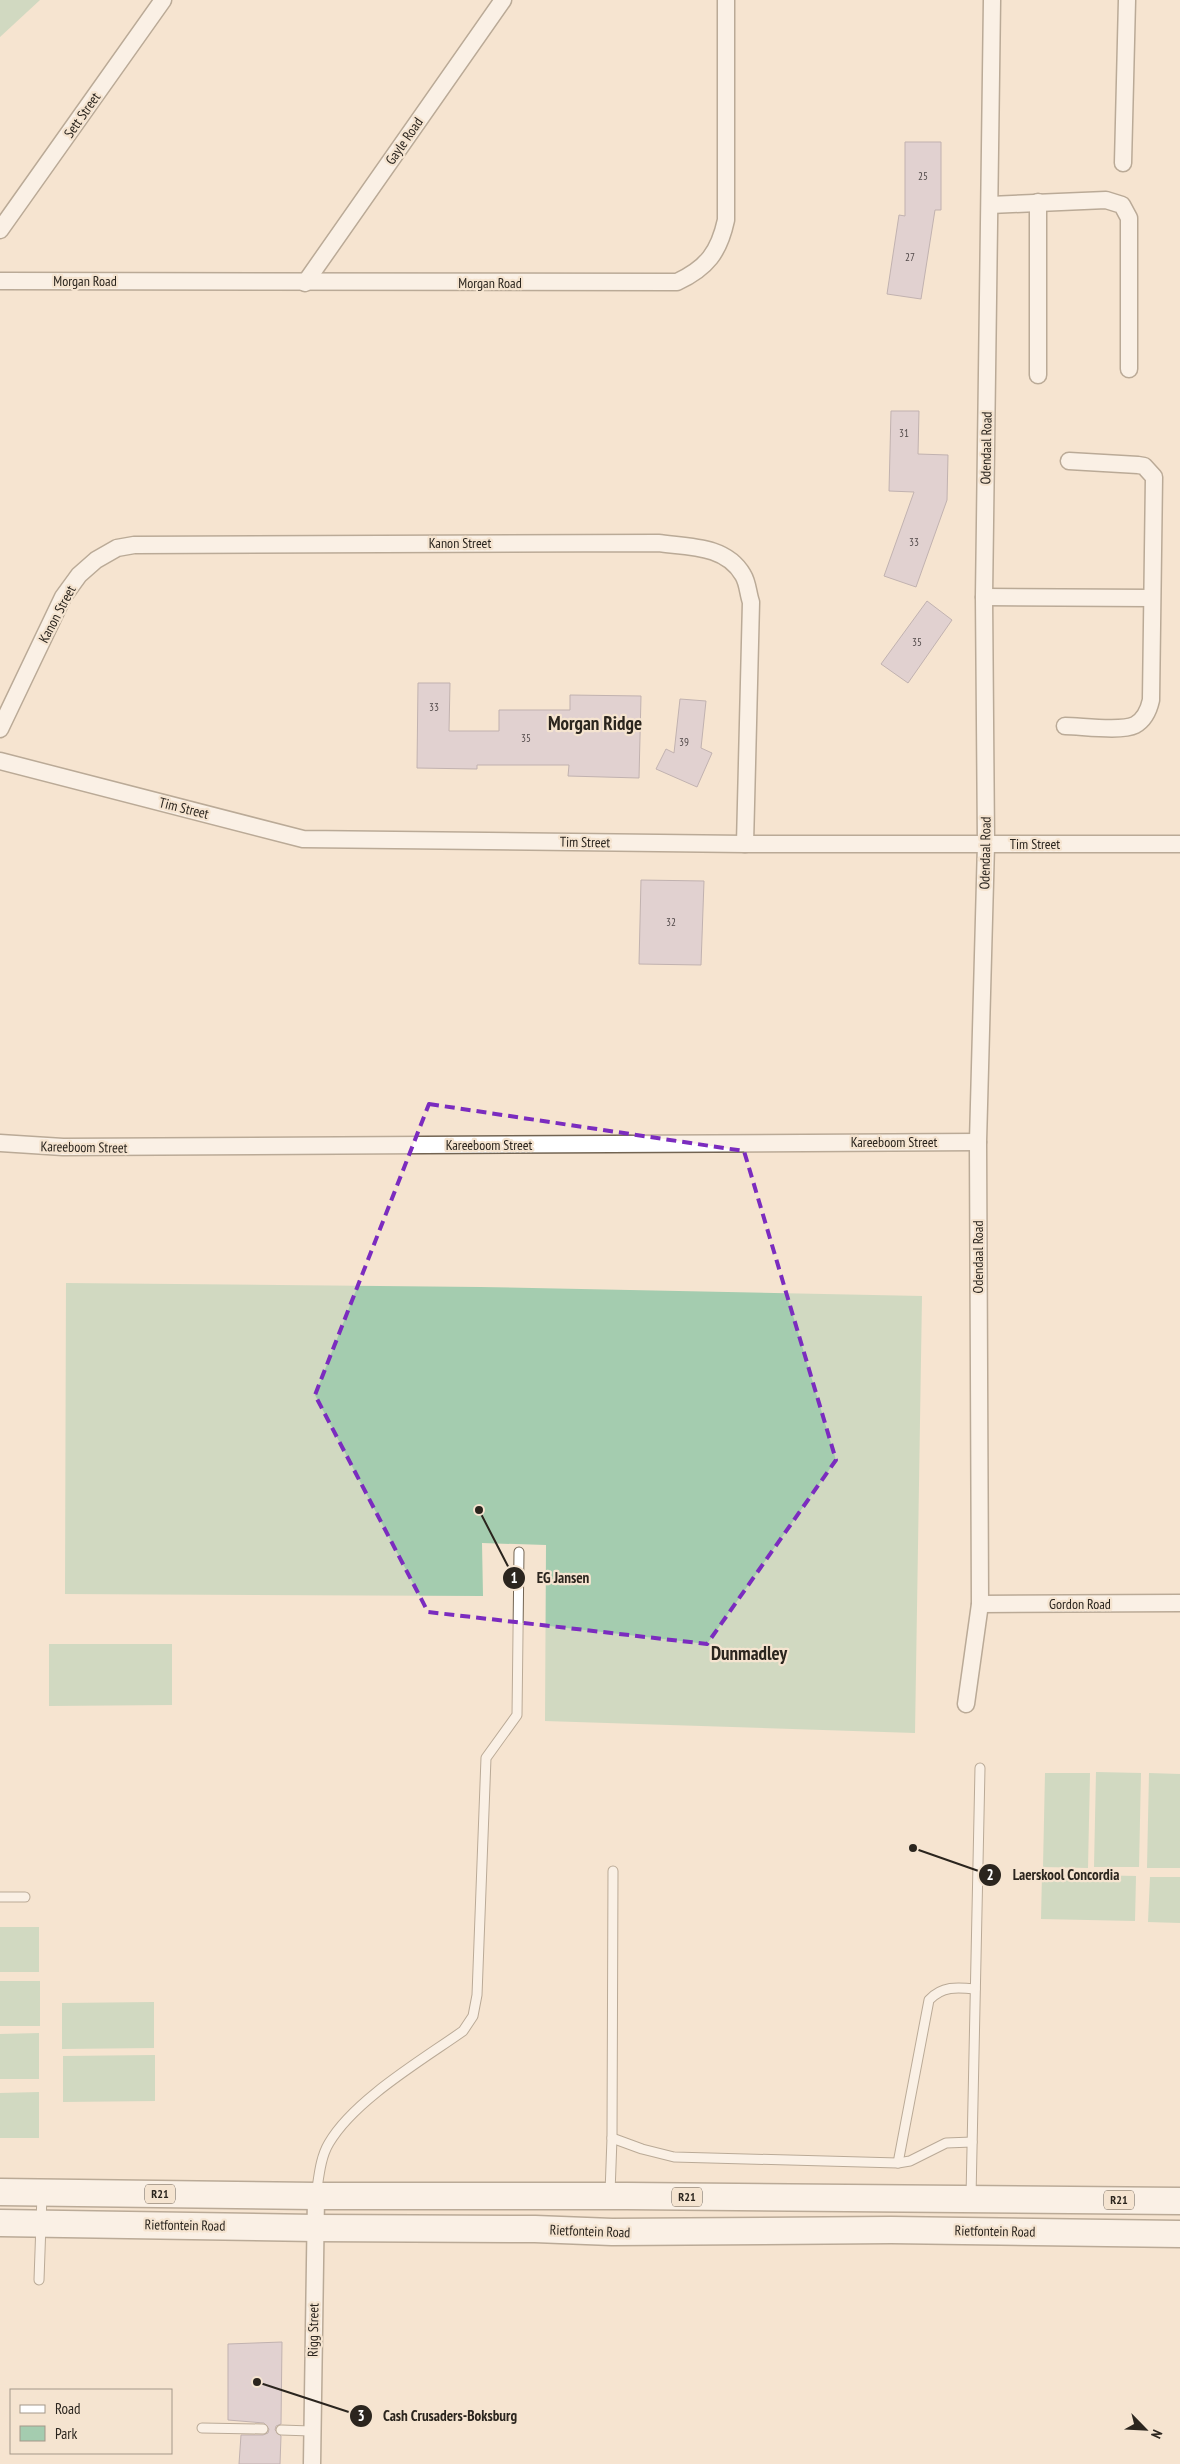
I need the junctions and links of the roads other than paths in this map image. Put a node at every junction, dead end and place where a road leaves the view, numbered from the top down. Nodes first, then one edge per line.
1 (163, 0) edge
2 (503, 0) edge
3 (726, 0) edge
4 (992, 0) edge
5 (1127, 0) edge
6 (1123, 163) dead end
7 (1038, 202) junction
8 (990, 205) junction
9 (0, 230) edge
10 (0, 281) edge
11 (305, 283) junction
12 (1129, 369) dead end
13 (1038, 375) dead end
14 (1069, 461) dead end
15 (984, 598) junction
16 (1151, 598) junction
17 (1065, 726) dead end
18 (0, 728) edge
19 (0, 761) edge
20 (745, 844) junction
21 (986, 844) junction
22 (1180, 844) edge
23 (978, 1142) junction
24 (0, 1143) edge
25 (519, 1552) dead end
26 (980, 1604) junction
27 (1180, 1604) edge
28 (966, 1704) dead end
29 (980, 1768) dead end
30 (613, 1871) dead end
31 (0, 1896) edge
32 (25, 1896) dead end
33 (975, 1989) junction
34 (612, 2138) junction
35 (972, 2142) junction
36 (898, 2164) junction
37 (0, 2192) edge
38 (42, 2192) junction
39 (316, 2196) junction
40 (610, 2196) junction
41 (971, 2200) junction
42 (1180, 2201) edge
43 (0, 2223) edge
44 (42, 2223) junction
45 (315, 2228) junction
46 (612, 2232) junction
47 (1180, 2234) edge
48 (39, 2280) dead end
49 (202, 2428) dead end
50 (263, 2429) dead end
51 (281, 2430) dead end
52 (311, 2431) junction
53 (312, 2464) edge

1 - 9 street, Sett Street
2 - 11 street, Gayle Road
3 - 11 street, Morgan Road
4 - 8 street, Odendaal Road
5 - 6 street
7 - 8 street
7 - 12 street
7 - 13 street
8 - 15 street, Odendaal Road
10 - 11 street, Morgan Road
14 - 16 street
15 - 16 street
15 - 21 street, Odendaal Road
16 - 17 street
18 - 20 street, Kanon Street
19 - 20 street, Tim Street
20 - 21 street, Tim Street
21 - 22 street, Tim Street
21 - 23 street, Odendaal Road
23 - 24 street, Kareeboom Street
23 - 26 street, Odendaal Road
25 - 39 lane
26 - 27 street, Gordon Road
26 - 28 street, Odendaal Road
29 - 33 lane
30 - 34 lane
31 - 32 lane
33 - 35 lane
33 - 36 lane
34 - 36 lane
34 - 40 lane
35 - 36 lane
35 - 41 lane
37 - 38 main road, R21
38 - 39 main road, R21
38 - 44 lane
39 - 40 main road, R21
39 - 45 street, Rigg Street
40 - 41 main road, R21
40 - 46 main road
41 - 42 main road, R21
43 - 44 main road, Rietfontein Road
44 - 45 main road, Rietfontein Road
44 - 48 lane
45 - 46 main road, Rietfontein Road
45 - 52 street, Rigg Street
46 - 47 main road, Rietfontein Road
49 - 50 lane
51 - 52 lane
52 - 53 street, Rigg Street

